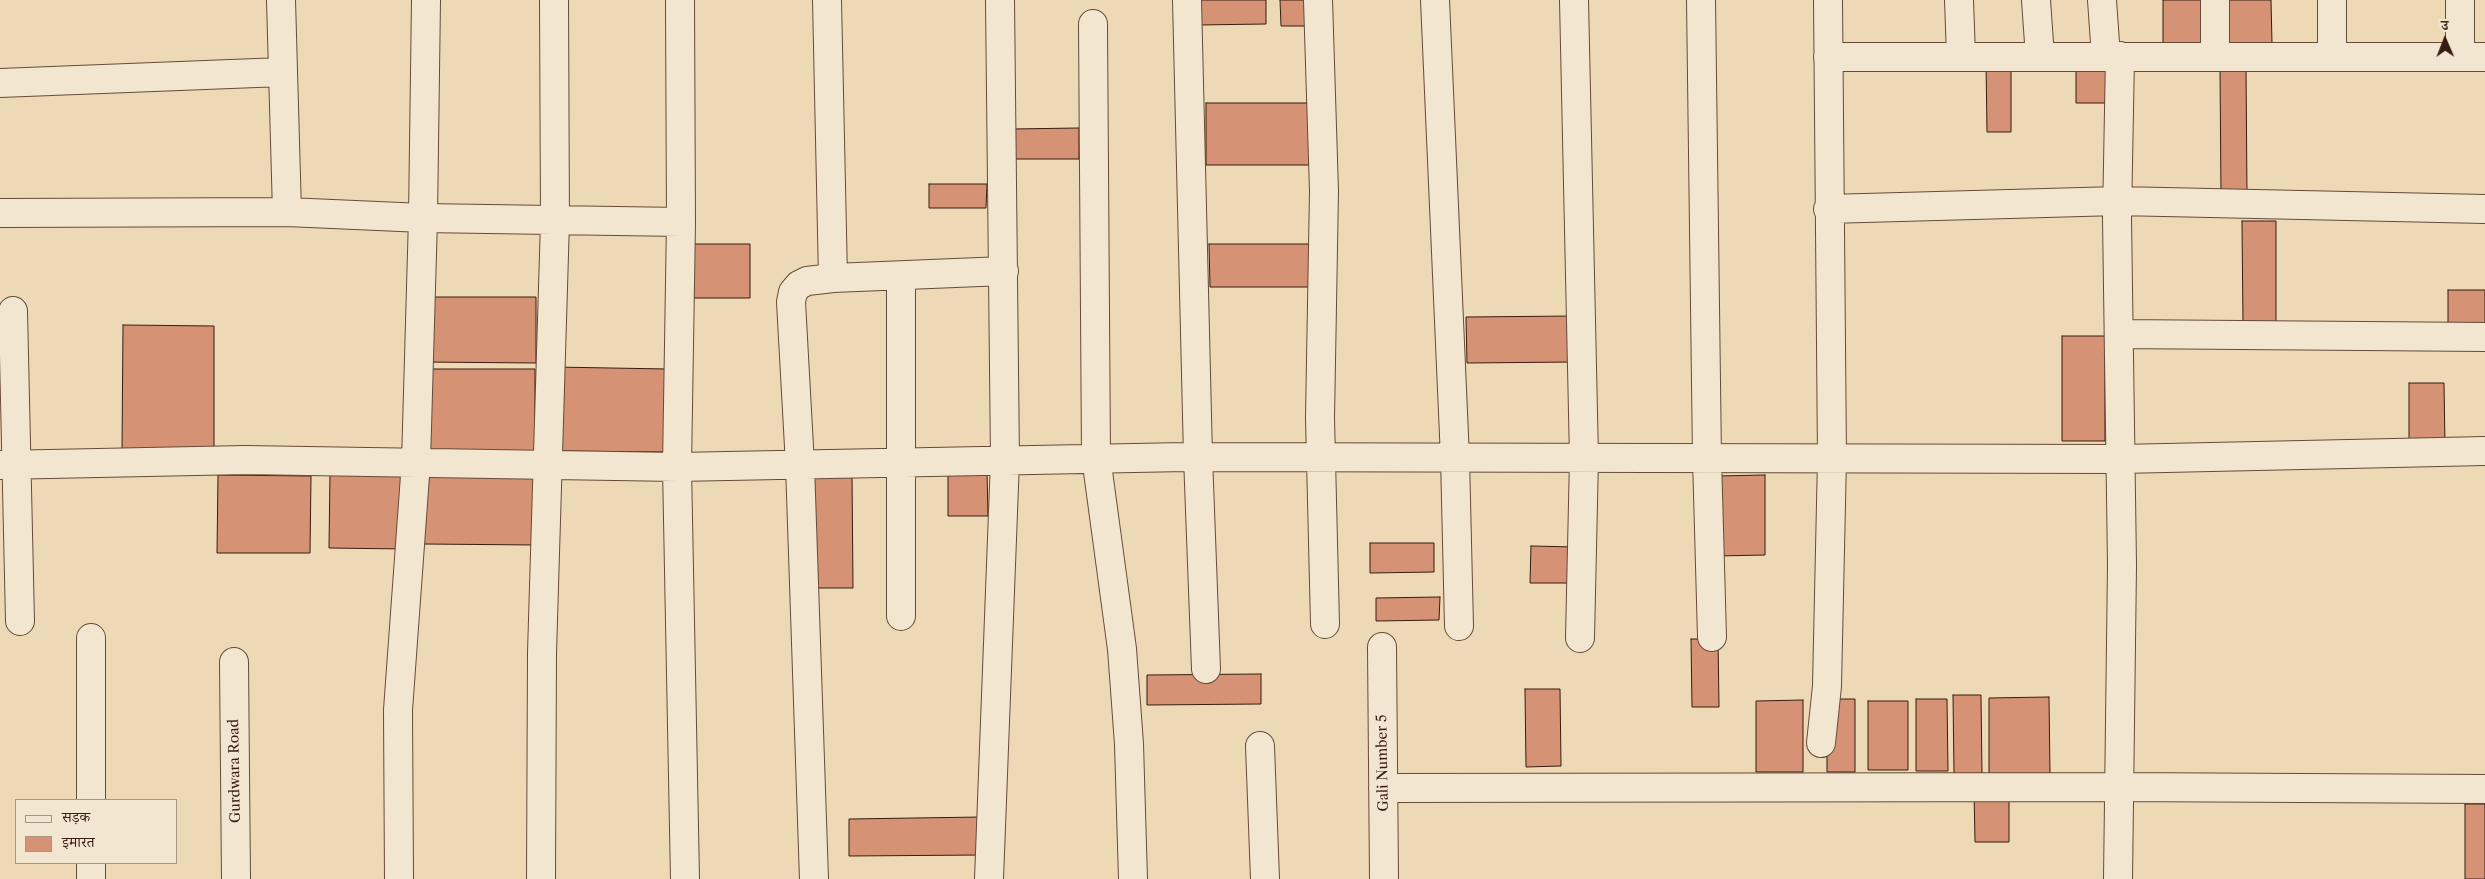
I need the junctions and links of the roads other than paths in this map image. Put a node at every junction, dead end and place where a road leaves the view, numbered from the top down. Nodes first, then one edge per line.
1 (281, 0) edge
2 (426, 0) edge
3 (554, 0) edge
4 (680, 0) edge
5 (827, 0) edge
6 (1000, 0) edge
7 (1187, 0) edge
8 (1318, 0) edge
9 (1435, 0) edge
10 (1574, 0) edge
11 (1701, 0) edge
12 (1828, 0) edge
13 (1959, 0) edge
14 (2036, 0) edge
15 (2102, 0) edge
16 (2215, 0) edge
17 (2332, 0) edge
18 (2460, 0) edge
19 (1093, 24) dead end
20 (1828, 56) junction
21 (1961, 56) junction
22 (2040, 56) junction
23 (2113, 56) junction
24 (2215, 56) junction
25 (2332, 56) junction
26 (2473, 56) edge
27 (282, 72) junction
28 (0, 84) edge
29 (2118, 201) junction
30 (1828, 209) junction
31 (2485, 209) edge
32 (287, 212) junction
33 (0, 213) edge
34 (423, 218) junction
35 (554, 221) junction
36 (681, 222) junction
37 (1004, 271) junction
38 (901, 276) junction
39 (833, 278) junction
40 (13, 312) dead end
41 (2119, 334) junction
42 (2485, 337) edge
43 (2485, 451) edge
44 (1096, 457) junction
45 (1198, 457) junction
46 (1322, 457) junction
47 (1455, 458) junction
48 (1584, 458) junction
49 (1707, 458) junction
50 (1832, 458) junction
51 (2120, 459) junction
52 (1006, 460) junction
53 (416, 462) junction
54 (901, 462) junction
55 (8, 465) edge
56 (548, 465) junction
57 (800, 465) junction
58 (677, 467) junction
59 (901, 616) dead end
60 (20, 621) dead end
61 (1325, 624) dead end
62 (1460, 626) dead end
63 (1712, 636) dead end
64 (91, 638) dead end
65 (1580, 638) dead end
66 (1382, 647) dead end
67 (234, 662) dead end
68 (1206, 669) dead end
69 (1821, 744) dead end
70 (1260, 746) dead end
71 (2120, 787) junction
72 (1383, 788) junction
73 (2485, 789) edge
74 (91, 799) edge
75 (91, 864) edge
76 (91, 879) edge
77 (236, 879) edge
78 (399, 879) edge
79 (541, 879) edge
80 (685, 879) edge
81 (814, 879) edge
82 (989, 879) edge
83 (1133, 879) edge
84 (1265, 879) edge
85 (1384, 879) edge
86 (2118, 879) edge

1 - 27 street
2 - 34 street
3 - 35 street
4 - 36 street
5 - 39 street
6 - 37 street
7 - 45 street
8 - 46 street
9 - 47 street
10 - 48 street
11 - 49 street
12 - 20 street
13 - 21 street
14 - 22 street
15 - 23 street
16 - 24 street
17 - 25 street
18 - 26 street
19 - 44 street
20 - 21 street
20 - 30 street
21 - 22 street
22 - 23 street
23 - 24 street
23 - 29 street
24 - 25 street
25 - 26 street
27 - 28 street
27 - 32 street
29 - 30 street
29 - 31 street
29 - 41 street
30 - 50 street
32 - 33 street
32 - 34 street
34 - 35 street
34 - 53 street
35 - 36 street
35 - 56 street
36 - 58 street
37 - 38 street
37 - 52 street
38 - 39 street
38 - 54 street
39 - 57 street
40 - 55 street
41 - 42 street
41 - 51 street
43 - 51 street
44 - 45 street
44 - 52 street
44 - 83 street
45 - 46 street
45 - 68 street
46 - 47 street
46 - 61 street
47 - 48 street
47 - 62 street
48 - 49 street
48 - 65 street
49 - 50 street
49 - 63 street
50 - 51 street
50 - 69 street
51 - 71 street
52 - 54 street
52 - 82 street
53 - 55 street
53 - 56 street
53 - 78 street
54 - 57 street
54 - 59 street
55 - 60 street
56 - 58 street
56 - 79 street
57 - 58 street
57 - 81 street
58 - 80 street
64 - 74 street
66 - 72 street, Gali Number 5
67 - 77 street, Gurdwara Road
70 - 84 street
71 - 72 street
71 - 73 street
71 - 86 street
72 - 85 street, Gali Number 5
75 - 76 street

